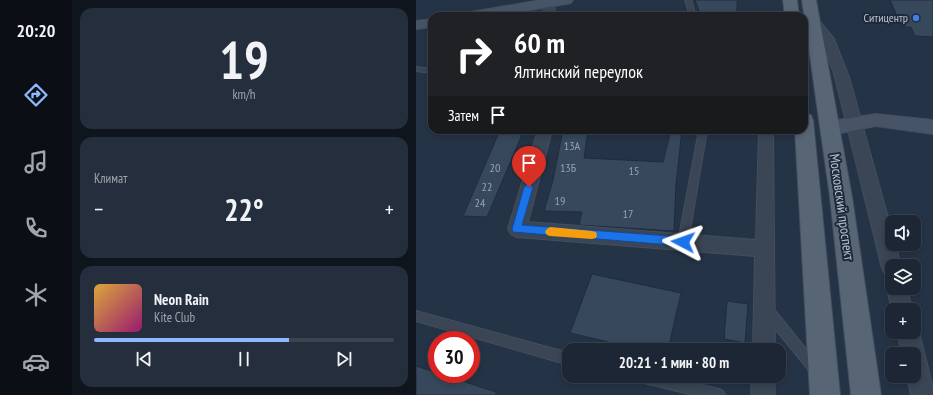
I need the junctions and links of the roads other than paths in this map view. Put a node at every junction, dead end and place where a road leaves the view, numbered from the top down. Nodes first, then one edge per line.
1 (566, 0) edge
2 (688, 0) edge
3 (790, 0) edge
4 (809, 0) edge
5 (549, 10) edge
6 (523, 12) edge
7 (692, 12) edge
8 (792, 12) edge
9 (813, 20) junction
10 (428, 24) edge
11 (416, 26) edge
12 (416, 69) edge
13 (428, 70) edge
14 (843, 126) junction
15 (933, 127) edge
16 (544, 134) edge
17 (702, 134) edge
18 (766, 134) edge
19 (805, 134) edge
20 (683, 242) junction
21 (765, 249) junction
22 (889, 259) edge
23 (764, 307) junction
24 (416, 316) edge
25 (764, 343) edge
26 (562, 357) edge
27 (669, 383) edge
28 (763, 383) edge
29 (920, 383) edge
30 (825, 388) edge
31 (719, 395) edge
32 (763, 395) edge
33 (866, 395) edge
34 (923, 395) edge

1 - 5 street
2 - 7 lane
3 - 8 main road
4 - 9 main road, Московский проспект
5 - 6 street
9 - 14 main road, Московский проспект
9 - 14 street, Московский проспект
10 - 11 street
12 - 13 lane
14 - 15 street
14 - 22 street, Московский проспект
14 - 33 main road, Московский проспект
16 - 20 street
17 - 20 lane
18 - 21 street
19 - 30 main road, Московский проспект
20 - 21 street
21 - 23 street
23 - 25 street
23 - 30 lane
24 - 26 lane
27 - 31 lane
28 - 32 street
29 - 34 street

